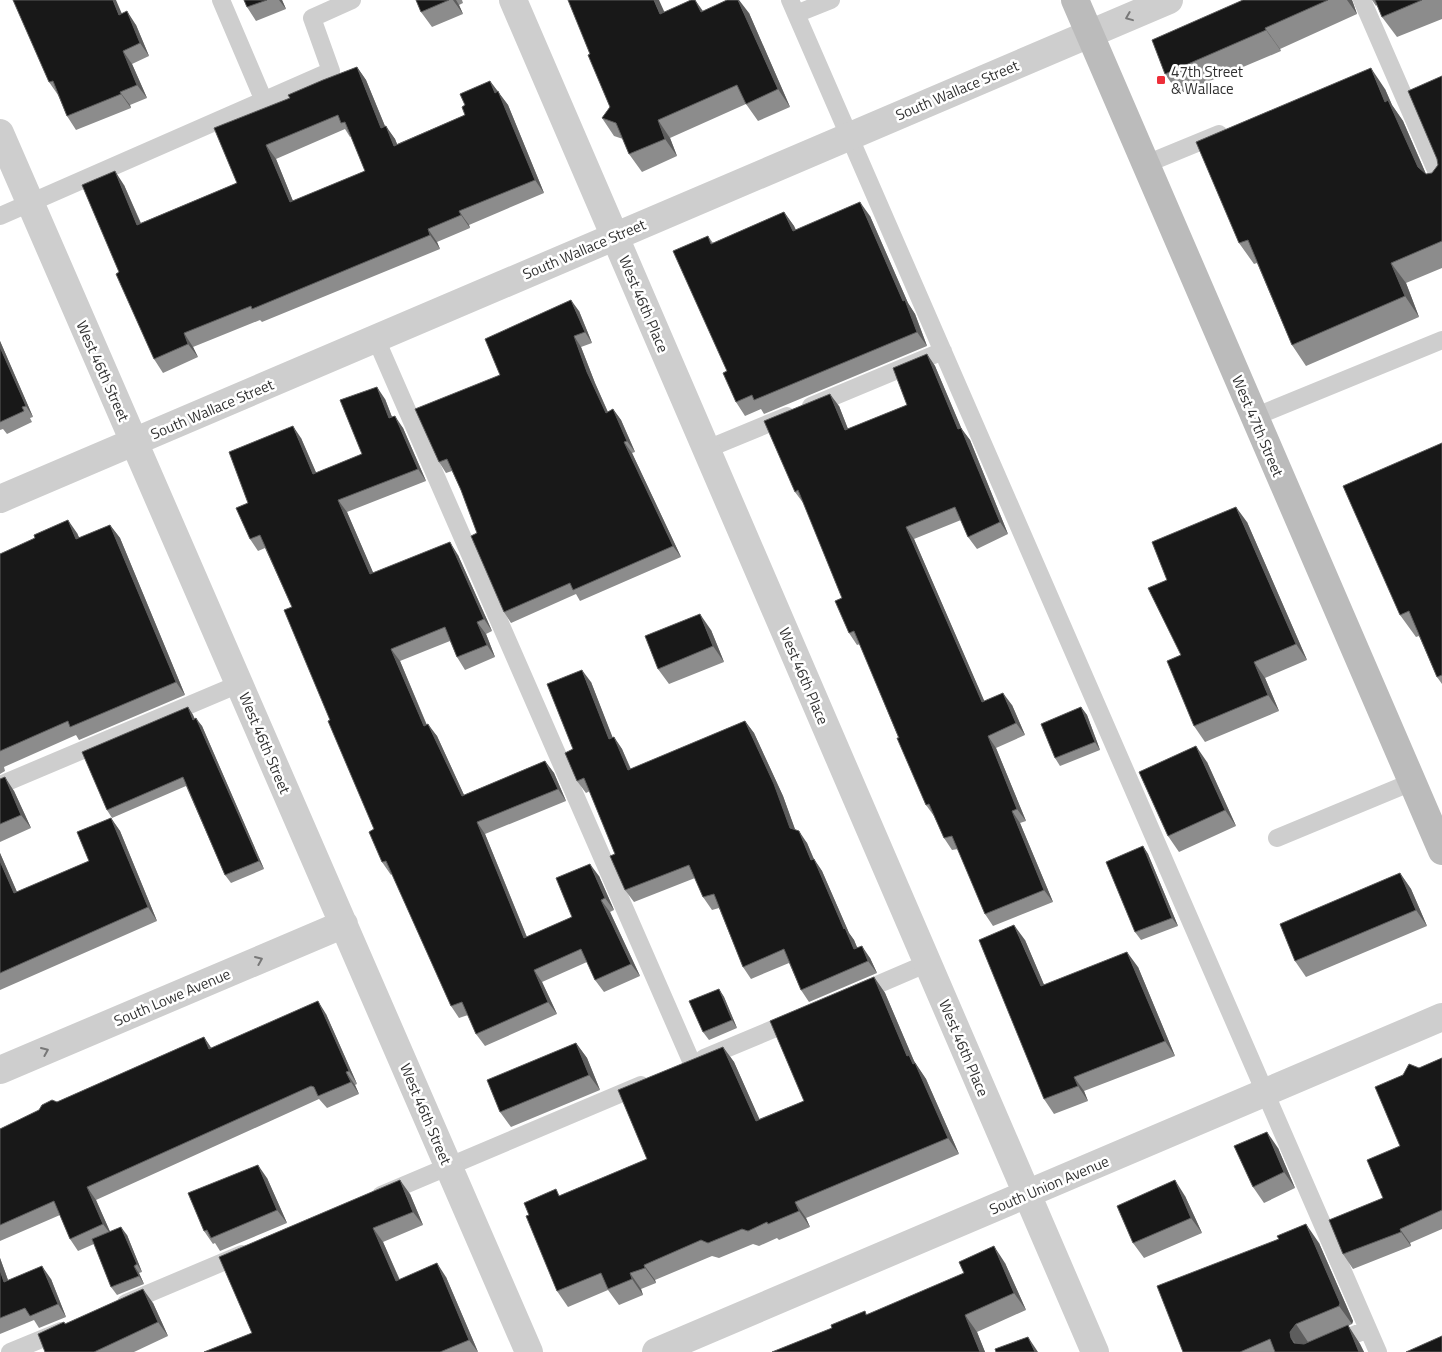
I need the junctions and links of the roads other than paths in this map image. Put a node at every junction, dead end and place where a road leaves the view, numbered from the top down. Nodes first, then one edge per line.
1 (221, 0) edge
2 (352, 0) edge
3 (513, 0) edge
4 (831, 0) edge
5 (1075, 0) edge
6 (1169, 0) edge
7 (1362, 0) edge
8 (793, 7) edge
9 (1089, 33) junction
10 (264, 101) junction
11 (1239, 125) edge
12 (0, 134) edge
13 (850, 136) junction
14 (1146, 164) junction
15 (1442, 184) edge
16 (30, 203) junction
17 (0, 216) edge
18 (614, 236) junction
19 (376, 339) junction
20 (1442, 340) edge
21 (943, 351) junction
22 (1254, 416) junction
23 (134, 442) junction
24 (707, 449) junction
25 (0, 500) edge
26 (239, 684) junction
27 (1412, 782) junction
28 (0, 785) edge
29 (1277, 838) dead end
30 (1442, 852) edge
31 (344, 924) junction
32 (928, 964) junction
33 (842, 1000) edge
34 (807, 1015) edge
35 (1442, 1017) edge
36 (692, 1063) junction
37 (0, 1070) edge
38 (674, 1071) edge
39 (657, 1078) edge
40 (1266, 1092) junction
41 (448, 1166) junction
42 (1027, 1194) junction
43 (361, 1203) edge
44 (253, 1249) edge
45 (109, 1310) edge
46 (73, 1325) edge
47 (1368, 1329) junction
48 (10, 1352) edge
49 (529, 1352) edge
50 (656, 1352) edge
51 (1095, 1352) edge
52 (1313, 1352) edge
53 (1378, 1352) edge

1 - 10 lane
2 - 10 lane
3 - 18 street, West 46th Place
4 - 8 lane
5 - 9 main road, West 47th Street
6 -> 9 street, South Wallace Street
7 - 15 lane
8 - 13 lane
9 - 13 street, South Wallace Street
9 - 14 main road, West 47th Street
10 - 16 lane
11 - 14 lane
12 - 16 street, West 46th Street
13 - 18 street, South Wallace Street
13 - 21 lane
14 - 22 main road, West 47th Street
16 - 17 lane
16 - 23 street, West 46th Street
18 - 19 street, South Wallace Street
18 - 24 street, West 46th Place
19 - 23 street, South Wallace Street
19 - 36 lane
20 - 22 lane
21 - 24 lane
21 - 40 lane
22 - 27 main road, West 47th Street
23 - 25 street, South Wallace Street
23 - 26 street, West 46th Street
24 - 32 street, West 46th Place
26 - 28 lane
26 - 31 street, West 46th Street
27 - 29 lane
27 - 30 main road, West 47th Street
37 -> 31 street, South Lowe Avenue
31 - 41 street, West 46th Street
32 - 33 lane
32 - 42 street, West 46th Place
34 - 36 lane
35 - 40 street, South Union Avenue
36 - 38 lane
39 - 41 lane
40 - 42 street, South Union Avenue
40 - 47 lane
41 - 43 lane
41 - 49 street, West 46th Street
42 - 50 street, South Union Avenue
42 - 51 street, West 46th Place
44 - 45 lane
46 - 48 lane
47 - 52 lane
47 - 53 lane

